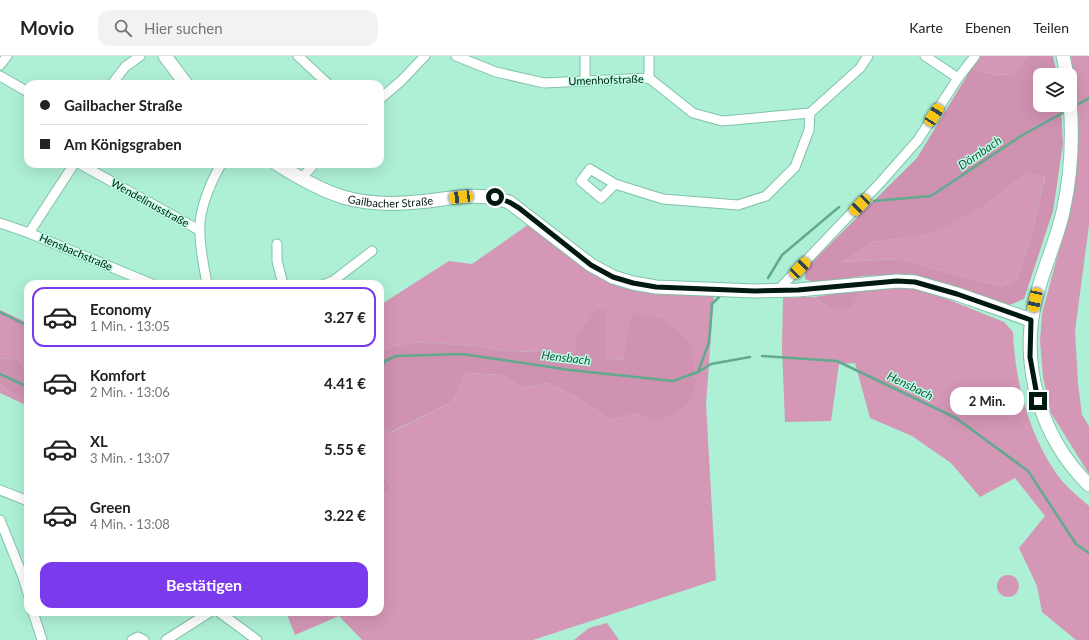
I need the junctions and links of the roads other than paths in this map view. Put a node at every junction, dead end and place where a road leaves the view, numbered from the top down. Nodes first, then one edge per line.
1 (7, 56) edge
2 (140, 56) edge
3 (164, 56) edge
4 (298, 56) edge
5 (425, 56) edge
6 (456, 56) edge
7 (585, 56) edge
8 (650, 56) edge
9 (868, 56) edge
10 (925, 56) edge
11 (975, 56) edge
12 (1063, 56) edge
13 (0, 65) edge
14 (1066, 68) edge
15 (0, 76) edge
16 (649, 78) junction
17 (958, 78) junction
18 (115, 80) edge
19 (183, 80) edge
20 (324, 80) edge
21 (585, 81) junction
22 (24, 90) edge
23 (384, 96) edge
24 (1071, 112) edge
25 (810, 113) junction
26 (71, 168) edge
27 (87, 168) edge
28 (219, 168) edge
29 (283, 168) edge
30 (311, 168) edge
31 (301, 179) junction
32 (615, 184) dead end
33 (0, 223) edge
34 (199, 230) junction
35 (29, 233) junction
36 (277, 244) dead end
37 (372, 251) dead end
38 (142, 280) edge
39 (206, 280) edge
40 (282, 280) edge
41 (334, 280) edge
42 (780, 289) junction
43 (1031, 320) junction
44 (1089, 485) edge
45 (0, 490) edge
46 (24, 499) edge
47 (0, 520) edge
48 (24, 580) edge
49 (34, 616) edge
50 (204, 616) edge
51 (224, 616) edge
52 (42, 640) edge
53 (132, 640) edge
54 (144, 640) edge
55 (166, 640) edge
56 (257, 640) edge

1 - 13 street
2 - 18 street
3 - 19 street
4 - 20 street
5 - 23 street
6 - 21 street, Umenhofstraße
7 - 21 street
8 - 16 street
9 - 25 street
10 - 17 street
11 - 17 street
12 - 14 street
15 - 22 street
16 - 21 street, Umenhofstraße
16 - 25 street, Umenhofstraße
17 - 42 street
24 - 43 street
25 - 32 street
26 - 35 street
27 - 34 street, Wendelinusstraße
28 - 34 street
29 - 31 street, Gailbacher Straße
30 - 31 street
31 - 42 street, Gailbacher Straße
33 - 35 street, Hensbachstraße
34 - 39 street
35 - 38 street, Hensbachstraße
36 - 40 street
37 - 41 street
42 - 43 street, Gailbacher Straße
43 - 44 street
45 - 46 street
47 - 48 street
49 - 52 street
50 - 55 street
51 - 56 street
53 - 54 street

